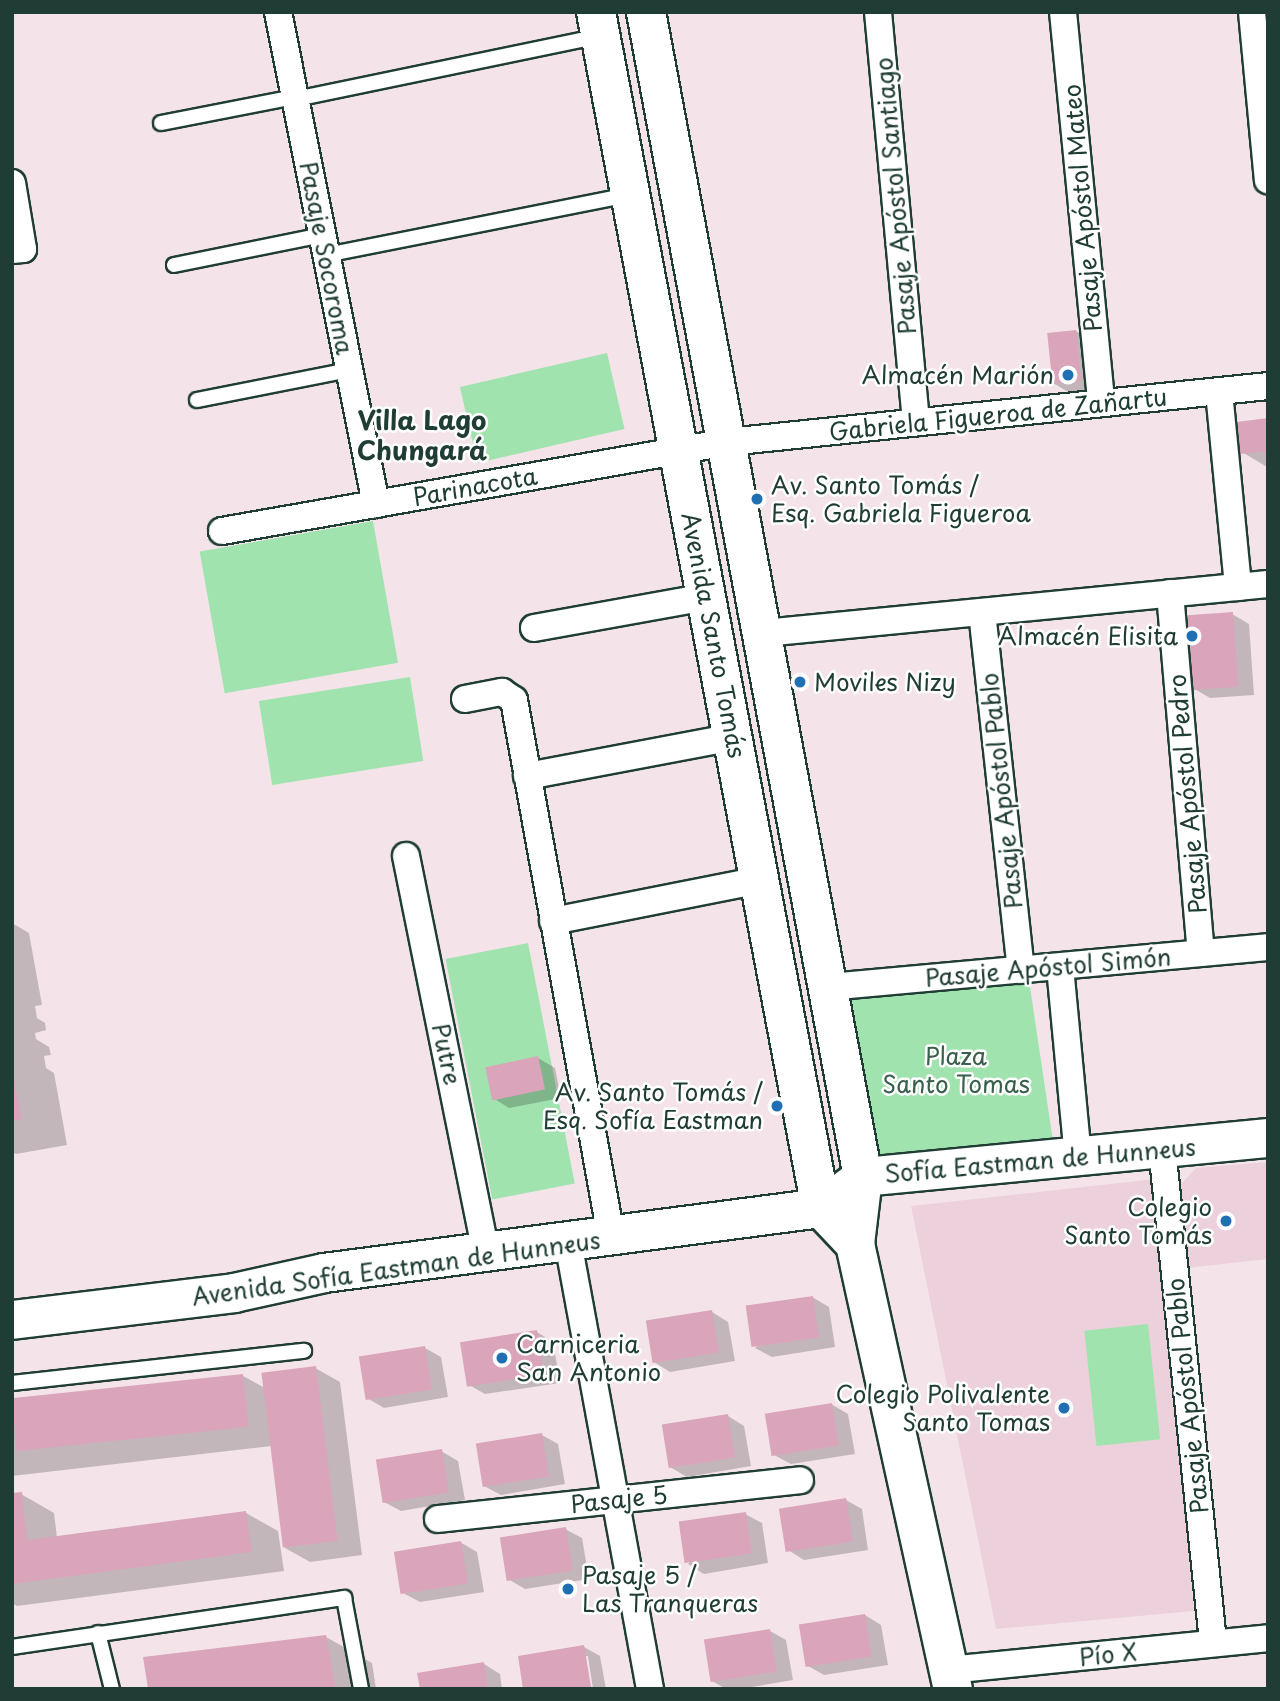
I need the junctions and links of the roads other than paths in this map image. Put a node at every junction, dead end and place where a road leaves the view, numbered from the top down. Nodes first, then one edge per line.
1 (278, 12) edge
2 (646, 12) edge
3 (878, 12) edge
4 (1063, 12) edge
5 (1252, 12) edge
6 (598, 24) edge
7 (295, 98) junction
8 (160, 123) dead end
9 (1268, 180) edge
10 (12, 183) edge
11 (630, 195) junction
12 (325, 245) junction
13 (18, 249) edge
14 (174, 265) dead end
15 (349, 369) junction
16 (1268, 386) edge
17 (1219, 392) junction
18 (197, 400) dead end
19 (1101, 403) junction
20 (916, 422) junction
21 (728, 442) junction
22 (678, 450) junction
23 (376, 504) junction
24 (222, 531) dead end
25 (1268, 584) edge
26 (1238, 587) junction
27 (1170, 593) junction
28 (706, 597) junction
29 (982, 612) junction
30 (534, 628) dead end
31 (764, 633) junction
32 (465, 699) dead end
33 (734, 737) junction
34 (527, 776) junction
35 (406, 856) dead end
36 (760, 880) junction
37 (554, 921) junction
38 (1268, 947) edge
39 (1201, 953) junction
40 (1060, 967) junction
41 (1021, 970) junction
42 (829, 987) junction
43 (1268, 1138) edge
44 (1162, 1148) junction
45 (1078, 1156) junction
46 (863, 1177) junction
47 (821, 1208) junction
48 (611, 1236) junction
49 (568, 1242) junction
50 (855, 1244) junction
51 (486, 1253) junction
52 (12, 1320) edge
53 (304, 1351) dead end
54 (12, 1383) edge
55 (800, 1480) dead end
56 (615, 1500) junction
57 (438, 1519) dead end
58 (98, 1633) junction
59 (1268, 1638) edge
60 (1213, 1643) junction
61 (12, 1647) edge
62 (951, 1679) edge
63 (112, 1689) edge
64 (361, 1689) edge
65 (650, 1689) edge

1 - 7 street, Pasaje Socoroma
2 - 21 main road, Avenida Santo Tomás
3 - 20 street, Pasaje Apóstol Santiago
4 - 19 street, Pasaje Apóstol Mateo
5 - 9 street
6 - 7 lane
6 - 11 main road, Avenida Santo Tomás
7 - 8 lane
7 - 12 street, Pasaje Socoroma
10 - 13 street
11 - 12 lane
11 - 22 main road, Avenida Santo Tomás
12 - 14 lane
12 - 15 street, Pasaje Socoroma
15 - 18 lane
15 - 23 street, Pasaje Socoroma
16 - 17 street, Gabriela Figueroa de Zañartu
17 - 19 street, Gabriela Figueroa de Zañartu
17 - 26 street
19 - 20 street, Gabriela Figueroa de Zañartu
20 - 21 street, Gabriela Figueroa de Zañartu
21 - 22 street, Parinacota
21 - 31 main road, Avenida Santo Tomás
22 - 23 street, Parinacota
22 - 28 main road, Avenida Santo Tomás
23 - 24 street, Parinacota
25 - 26 street
26 - 27 street
27 - 29 street
27 - 39 street, Pasaje Apóstol Pedro
28 - 30 street
28 - 33 main road, Avenida Santo Tomás
29 - 31 street
29 - 41 street, Pasaje Apóstol Pablo
31 - 42 main road, Avenida Santo Tomás
32 - 34 street
33 - 34 street
33 - 36 main road, Avenida Santo Tomás
34 - 37 street
35 - 51 street, Putre
36 - 37 street
36 - 47 main road, Avenida Santo Tomás
37 - 48 street
38 - 39 street, Pasaje Apóstol Simón
39 - 40 street, Pasaje Apóstol Simón
40 - 41 street, Pasaje Apóstol Simón
40 - 45 street
41 - 42 street, Pasaje Apóstol Simón
42 - 46 main road, Avenida Santo Tomás
43 - 44 main road, Sofía Eastman de Hunneus
44 - 45 main road, Sofía Eastman de Hunneus
44 - 60 street, Pasaje Apóstol Pablo
45 - 46 main road, Sofía Eastman de Hunneus
46 - 47 main road, Sofía Eastman de Hunneus
46 - 50 main road, Avenida Santo Tomás
47 - 48 main road, Avenida Sofía Eastman de Hunneus
47 - 50 main road
48 - 49 main road, Avenida Sofía Eastman de Hunneus
49 - 51 main road, Avenida Sofía Eastman de Hunneus
49 - 56 street
50 - 62 main road, Avenida Santo Tomás
51 - 52 main road, Avenida Sofía Eastman de Hunneus
53 - 54 lane
55 - 56 street, Pasaje 5
56 - 57 street, Pasaje 5
56 - 65 street
58 - 61 lane
58 - 63 lane
58 - 64 lane
59 - 60 street, Pío X
60 - 62 street, Pío X

